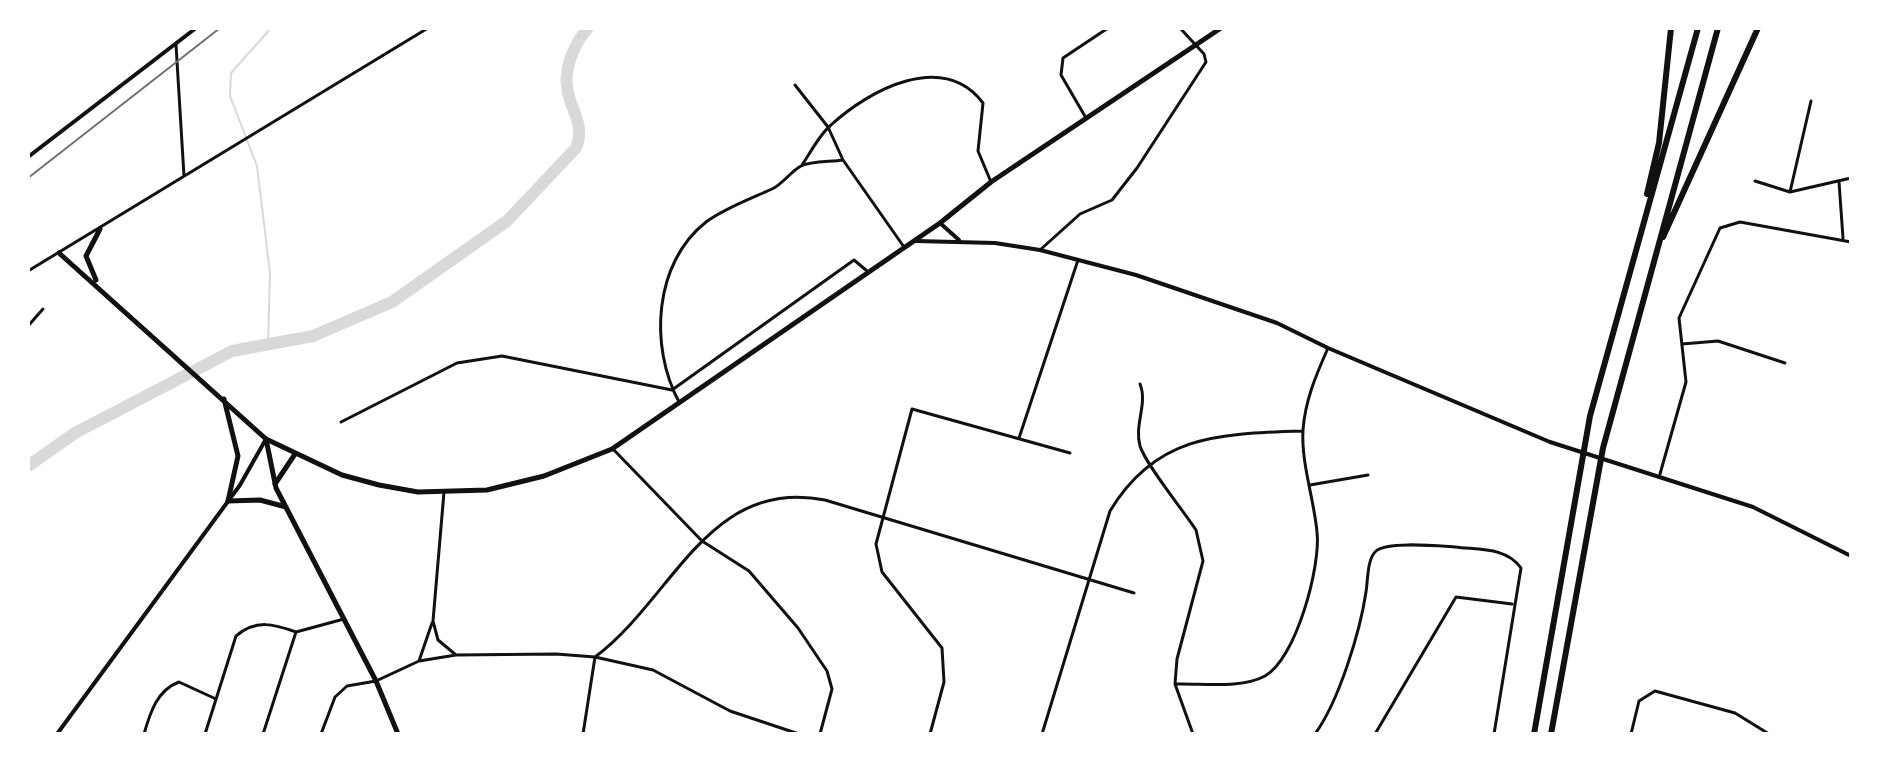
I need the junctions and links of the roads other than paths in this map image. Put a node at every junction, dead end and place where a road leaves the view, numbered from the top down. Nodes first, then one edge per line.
1 (196, 28) edge
2 (428, 28) edge
3 (1108, 28) edge
4 (1180, 28) edge
5 (1221, 28) edge
6 (1671, 28) edge
7 (1698, 28) edge
8 (1718, 28) edge
9 (1758, 28) edge
10 (176, 45) junction
11 (1195, 47) junction
12 (795, 85) dead end
13 (1811, 101) dead end
14 (1086, 118) junction
15 (828, 127) junction
16 (28, 157) edge
17 (843, 160) junction
18 (802, 165) junction
19 (184, 176) junction
20 (1851, 178) edge
21 (1755, 181) dead end
22 (991, 182) junction
23 (1839, 182) junction
24 (1790, 192) junction
25 (940, 223) junction
26 (100, 229) junction
27 (1843, 239) junction
28 (913, 241) junction
29 (961, 242) junction
30 (1851, 242) edge
31 (904, 247) junction
32 (1040, 250) junction
33 (59, 253) junction
34 (1655, 255) junction
35 (1078, 259) junction
36 (1632, 263) junction
37 (28, 271) edge
38 (869, 273) junction
39 (101, 288) junction
40 (43, 309) dead end
41 (28, 326) edge
42 (1682, 344) junction
43 (1328, 348) junction
44 (1785, 363) dead end
45 (1140, 384) dead end
46 (672, 390) junction
47 (223, 399) junction
48 (679, 402) junction
49 (341, 422) dead end
50 (1303, 431) junction
51 (1019, 438) junction
52 (266, 439) junction
53 (612, 449) junction
54 (1070, 453) dead end
55 (295, 454) junction
56 (1153, 465) junction
57 (1660, 474) junction
58 (1368, 475) dead end
59 (275, 484) junction
60 (1310, 485) junction
61 (444, 491) junction
62 (228, 501) junction
63 (286, 507) junction
64 (882, 518) junction
65 (702, 541) junction
66 (1851, 556) edge
67 (1088, 580) junction
68 (1134, 593) dead end
69 (1513, 604) junction
70 (344, 619) junction
71 (433, 621) junction
72 (296, 632) junction
73 (456, 655) junction
74 (595, 657) junction
75 (419, 661) junction
76 (376, 681) junction
77 (1175, 684) junction
78 (216, 699) junction
79 (397, 733) edge
80 (57, 734) edge
81 (144, 734) edge
82 (205, 734) edge
83 (263, 734) edge
84 (321, 734) edge
85 (583, 734) edge
86 (799, 734) edge
87 (820, 734) edge
88 (930, 734) edge
89 (1042, 734) edge
90 (1193, 734) edge
91 (1315, 734) edge
92 (1375, 734) edge
93 (1494, 734) edge
94 (1534, 734) edge
95 (1551, 734) edge
96 (1631, 734) edge
97 (1769, 734) edge

1 - 10 street
2 - 19 street
3 - 14 street
4 - 11 street
5 - 11 main road
6 - 36 highway
7 - 36 highway
8 - 34 highway
9 - 34 highway
10 - 16 street
10 - 19 street
11 - 14 main road
11 - 32 street
12 - 15 street
13 - 24 street
14 - 22 main road
15 - 17 street
15 - 18 street
15 - 22 street
17 - 18 street
17 - 31 street
18 - 46 street
19 - 26 street
20 - 23 street
21 - 24 street
22 - 25 main road
23 - 24 street
23 - 27 street
25 - 28 main road
25 - 29 street
26 - 33 street
26 - 39 main road
27 - 30 street
27 - 42 street
28 - 29 street
28 - 31 main road
29 - 32 street
31 - 38 main road
32 - 35 street
33 - 37 street
33 - 39 main road
34 - 95 highway
35 - 43 street
35 - 51 street
36 - 94 highway
38 - 46 street
38 - 48 main road
39 - 47 main road
40 - 41 street
42 - 44 street
42 - 57 street
43 - 50 street
43 - 57 street
45 - 56 street
46 - 48 street
46 - 49 street
47 - 52 main road
47 - 62 main road
48 - 53 main road
50 - 56 street
50 - 60 street
51 - 54 street
51 - 64 street
52 - 55 main road
52 - 59 main road
52 - 62 street
53 - 61 main road
53 - 65 street
55 - 59 main road
55 - 61 main road
56 - 67 street
56 - 77 street
57 - 66 street
58 - 60 street
59 - 63 main road
60 - 77 street
61 - 71 street
62 - 63 main road
62 - 80 street
63 - 70 main road
64 - 65 street
64 - 67 street
64 - 88 street
65 - 74 street
65 - 87 street
67 - 68 street
67 - 89 street
69 - 91 street
69 - 92 street
69 - 93 street
70 - 72 street
70 - 76 main road
71 - 73 street
71 - 75 street
72 - 78 street
72 - 83 street
73 - 74 street
73 - 75 street
74 - 85 street
74 - 86 street
75 - 76 street
76 - 79 main road
76 - 84 street
77 - 90 street
78 - 81 street
78 - 82 street
96 - 97 street

